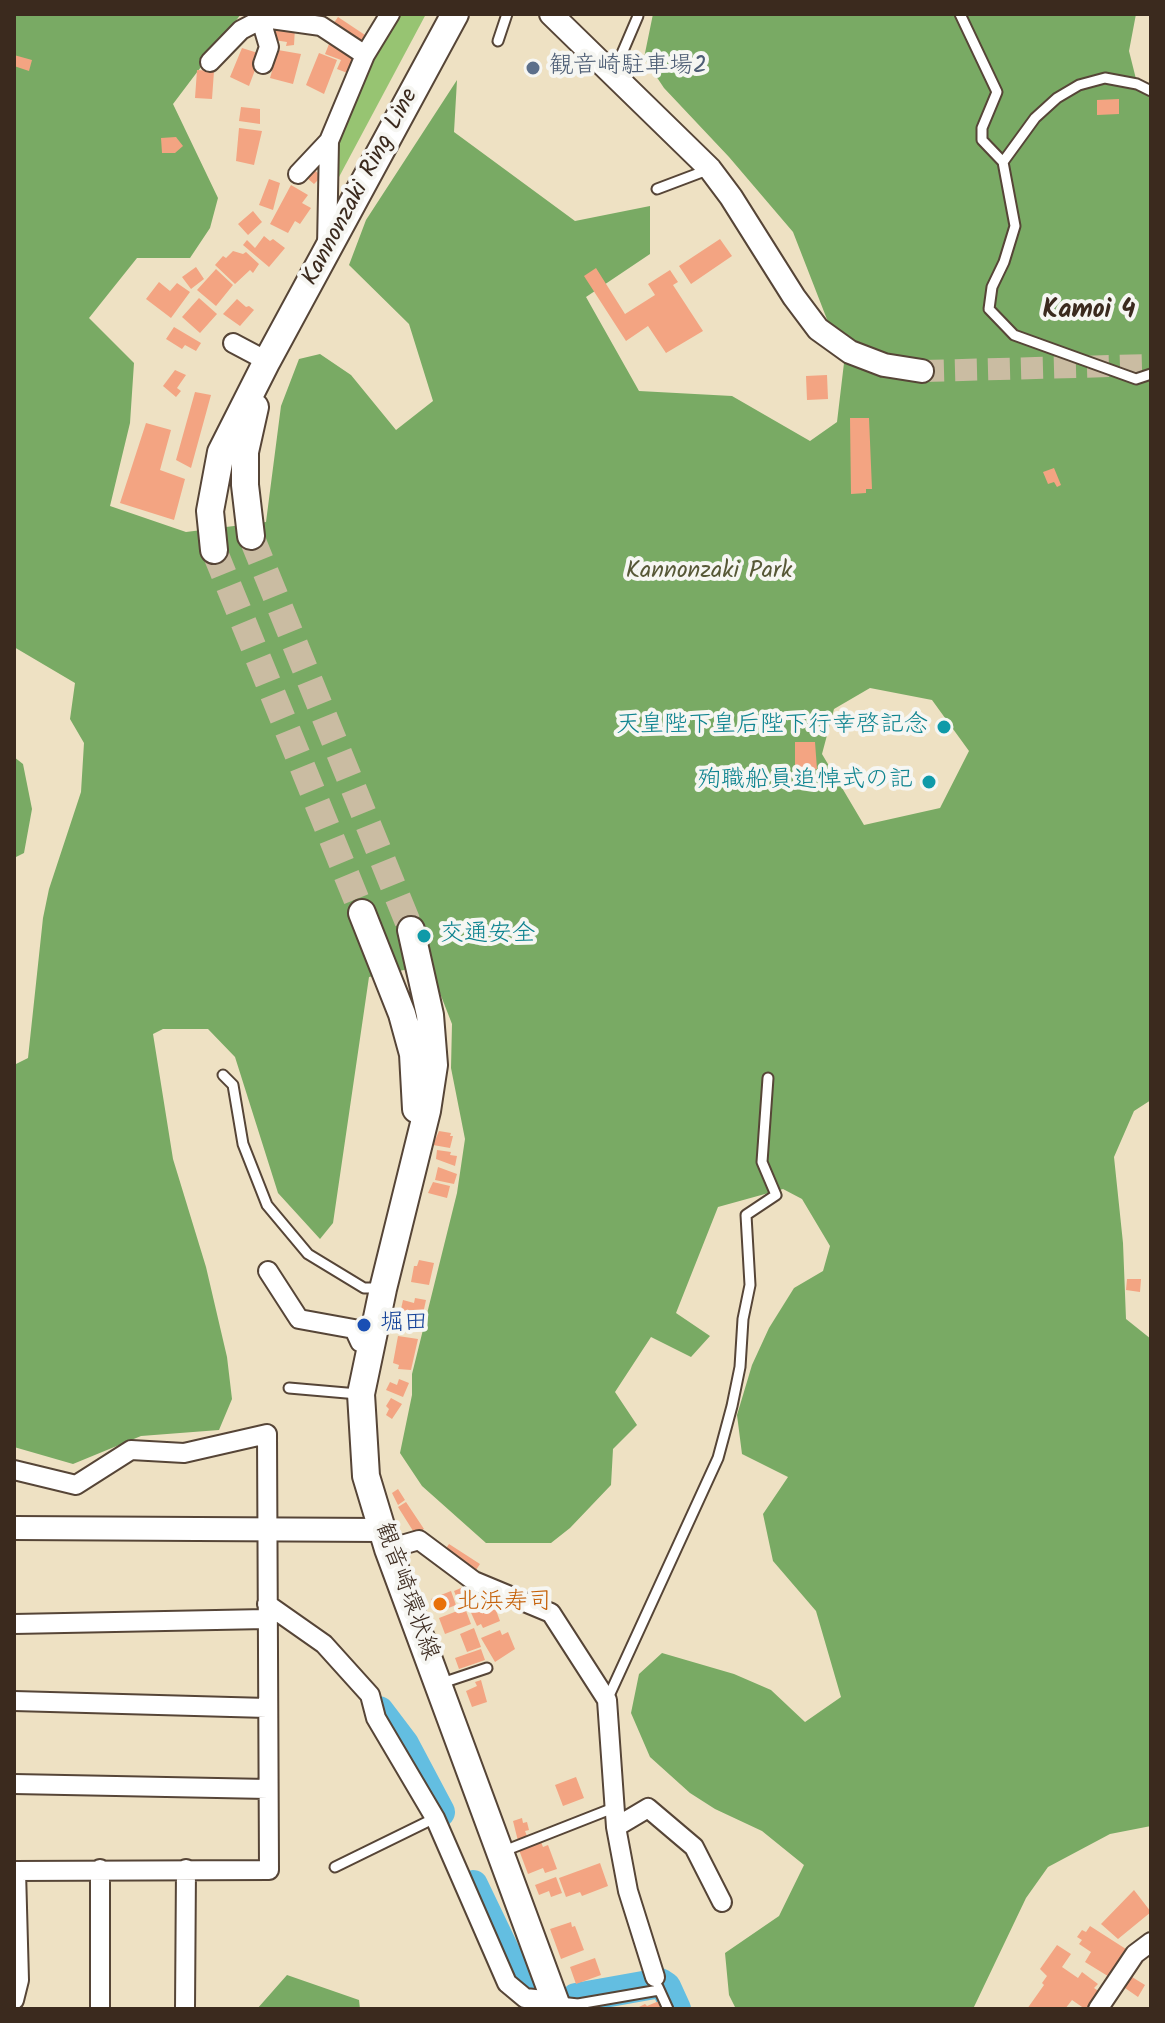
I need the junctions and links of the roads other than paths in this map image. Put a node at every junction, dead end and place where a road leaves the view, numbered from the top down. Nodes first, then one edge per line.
1 (390, 14) edge
2 (455, 14) edge
3 (507, 14) edge
4 (551, 14) edge
5 (960, 14) edge
6 (638, 16) edge
7 (261, 20) junction
8 (498, 41) dead end
9 (365, 55) junction
10 (210, 62) dead end
11 (263, 64) dead end
12 (612, 75) junction
13 (1151, 91) edge
14 (329, 141) junction
15 (1003, 162) junction
16 (710, 169) junction
17 (298, 174) dead end
18 (657, 189) dead end
19 (327, 254) junction
20 (233, 343) dead end
21 (267, 361) junction
22 (922, 371) tunnel mouth
23 (1151, 374) edge
24 (251, 536) tunnel mouth
25 (214, 550) tunnel mouth
26 (362, 913) tunnel mouth
27 (411, 930) tunnel mouth
28 (223, 1075) dead end
29 (768, 1078) dead end
30 (414, 1161) junction
31 (268, 1271) dead end
32 (383, 1289) junction
33 (372, 1344) junction
34 (289, 1388) dead end
35 (361, 1394) junction
36 (14, 1470) edge
37 (14, 1528) edge
38 (267, 1530) junction
39 (384, 1540) junction
40 (267, 1612) junction
41 (14, 1624) edge
42 (487, 1668) dead end
43 (439, 1684) junction
44 (607, 1700) junction
45 (14, 1701) edge
46 (267, 1708) junction
47 (14, 1784) edge
48 (268, 1789) junction
49 (616, 1807) junction
50 (435, 1818) junction
51 (616, 1827) junction
52 (501, 1852) junction
53 (335, 1867) dead end
54 (100, 1869) junction
55 (186, 1869) junction
56 (15, 1871) edge
57 (722, 1902) dead end
58 (1151, 1942) edge
59 (657, 1983) junction
60 (14, 2000) edge
61 (556, 2005) edge
62 (100, 2009) edge
63 (185, 2009) edge
64 (668, 2009) edge
65 (1098, 2009) edge

1 - 9 street
2 - 19 main road, Kannonzaki Ring Line
3 - 8 lane
4 - 12 street
5 - 15 lane
6 - 12 lane
7 - 9 street
7 - 10 street
7 - 11 street
9 - 14 street
12 - 16 street
13 - 15 lane
14 - 17 street
14 - 19 street
15 - 23 lane
16 - 18 lane
16 - 22 street
19 - 21 main road, Kannonzaki Ring Line
20 - 21 street
21 - 24 main road, Kannonzaki Ring Line
21 - 25 main road, Kannonzaki Ring Line
26 - 30 main road, 観音崎環状線
27 - 30 main road, 観音崎環状線
28 - 32 lane
29 - 44 lane
30 - 32 main road, 観音崎環状線
31 - 33 street
32 - 33 main road, 観音崎環状線
33 - 35 main road, 観音崎環状線
34 - 35 lane
35 - 39 main road, 観音崎環状線
36 - 38 street
37 - 38 street
38 - 39 street
38 - 40 street
39 - 43 main road, 観音崎環状線
39 - 44 street
40 - 41 street
40 - 46 street
40 - 50 street
42 - 43 lane
43 - 52 main road, 観音崎環状線
44 - 49 street
45 - 46 street
46 - 48 street
47 - 48 street
48 - 55 street
49 - 51 street
49 - 52 lane
50 - 53 lane
50 - 61 street
51 - 57 street
51 - 59 street
52 - 61 main road, 観音崎環状線
54 - 55 street
54 - 56 street
54 - 62 street
55 - 63 street
56 - 60 street
58 - 65 street
59 - 61 lane
59 - 64 lane

